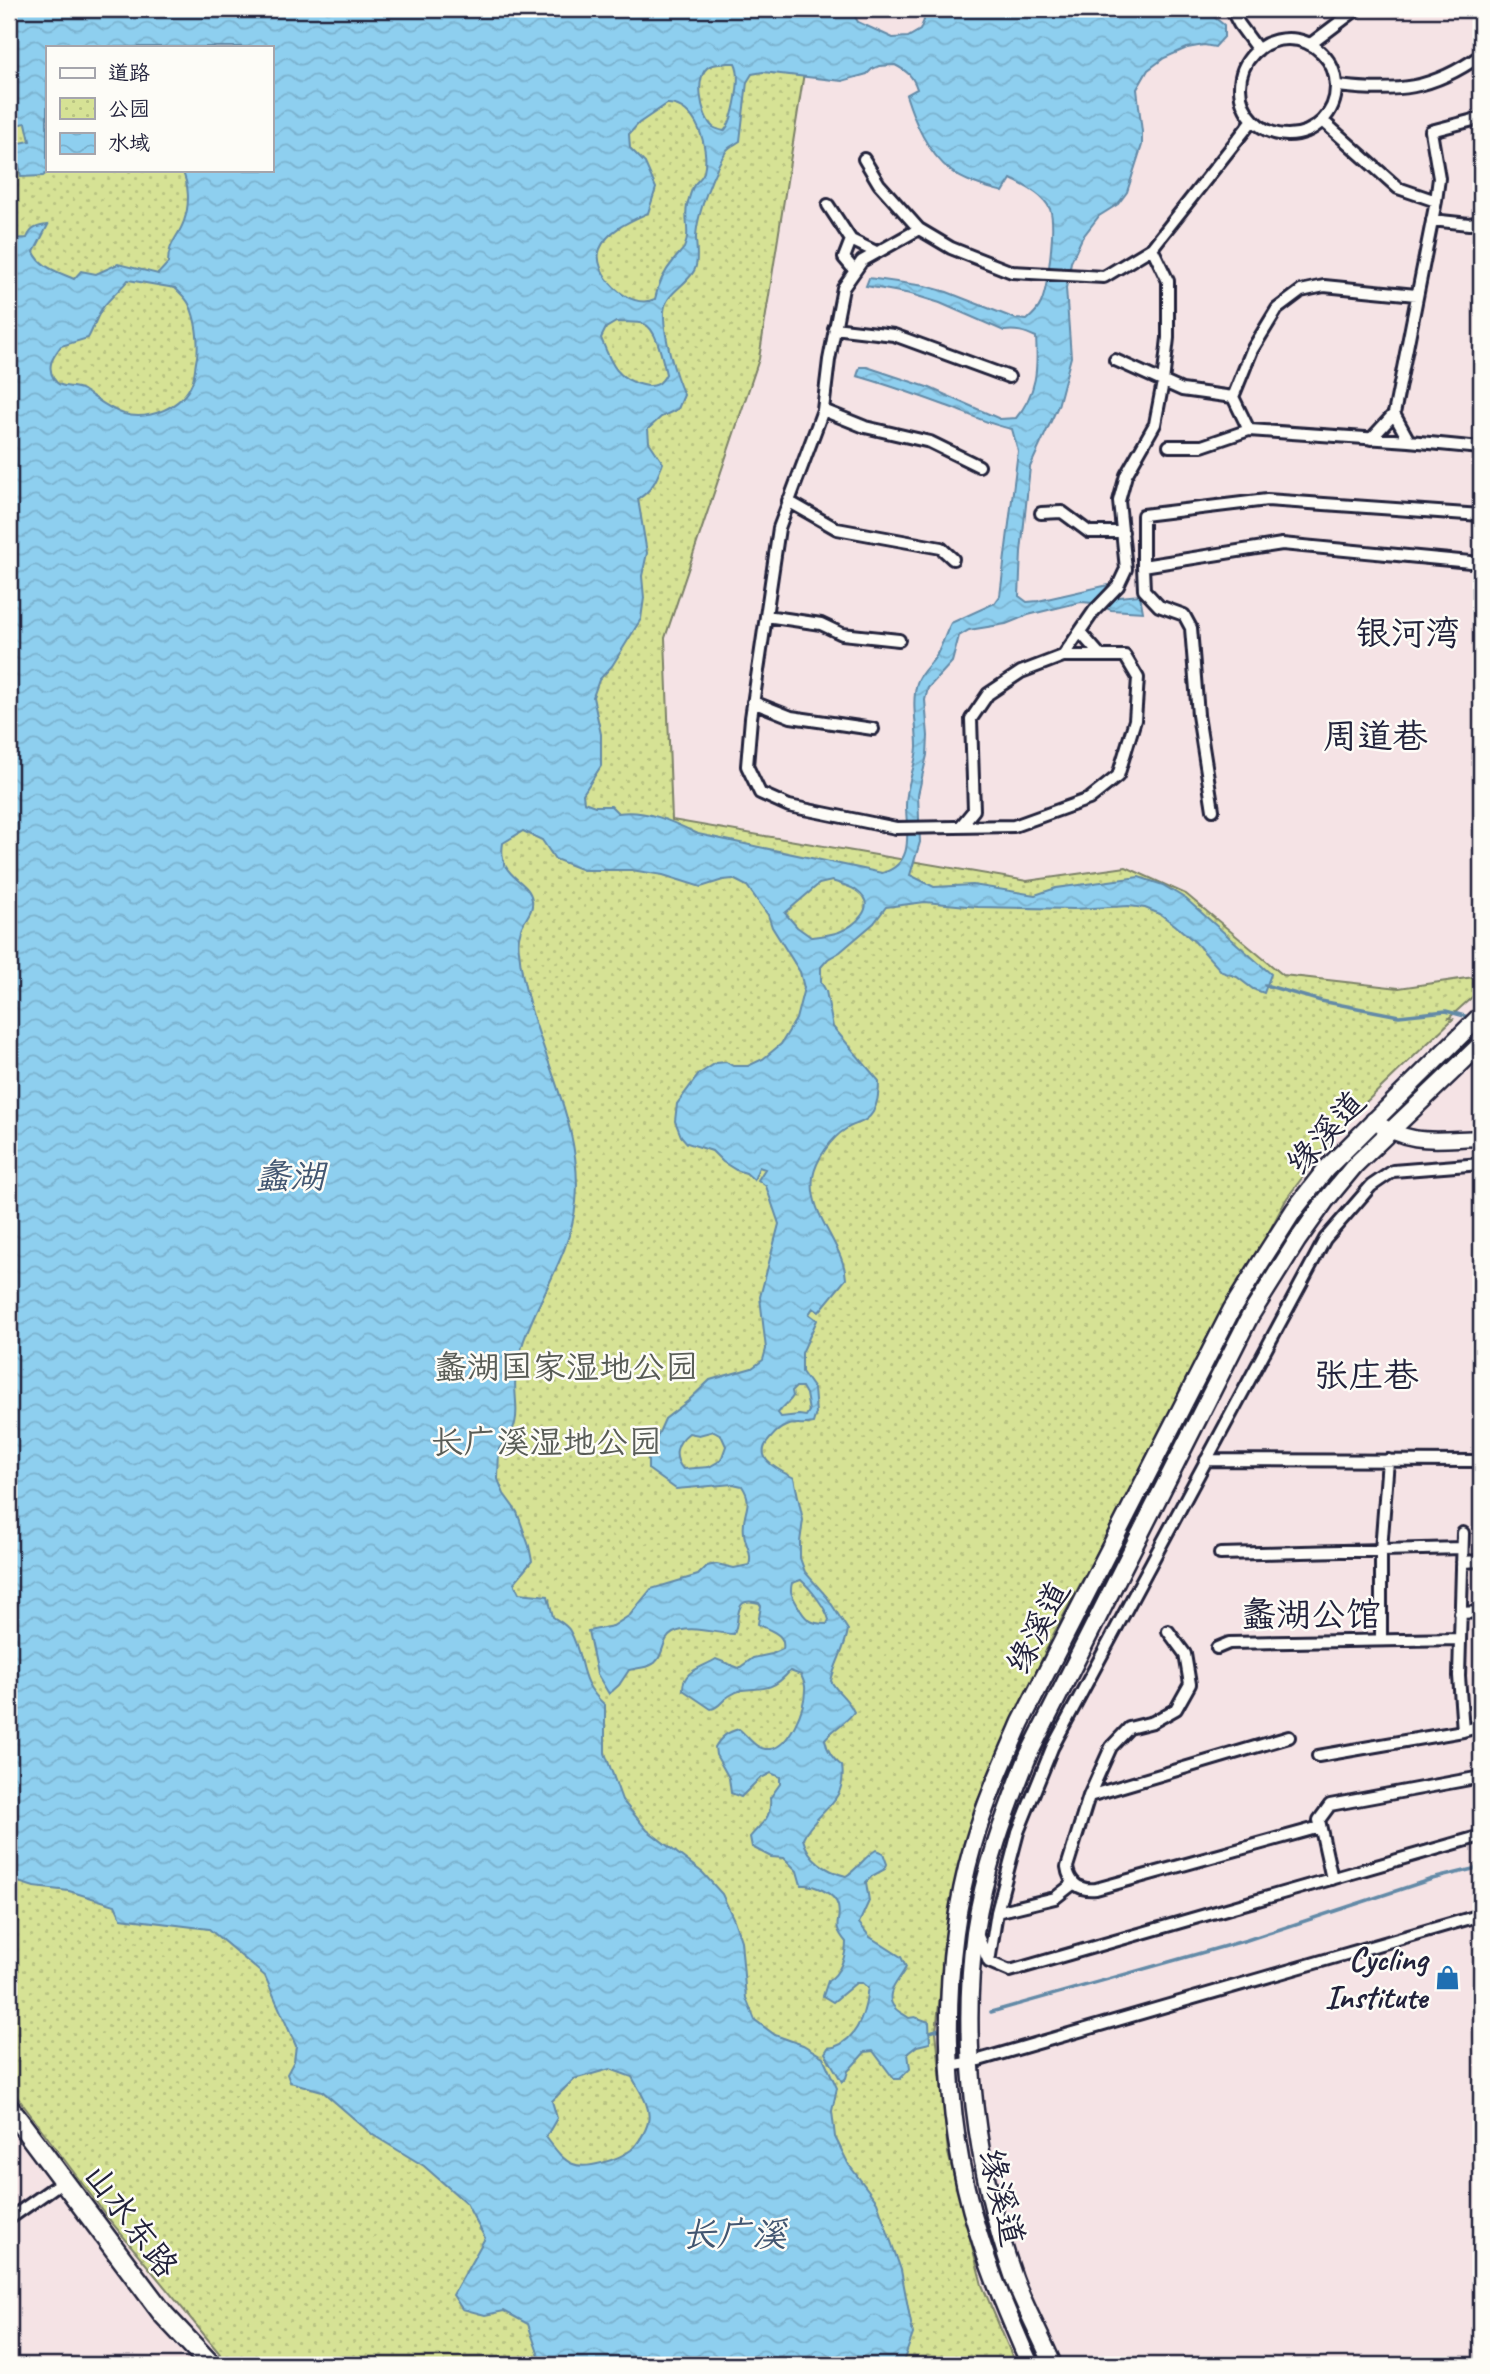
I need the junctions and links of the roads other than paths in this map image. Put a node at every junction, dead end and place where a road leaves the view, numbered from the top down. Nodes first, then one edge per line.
1 (1231, 9) edge
2 (1357, 9) edge
3 (1312, 43) junction
4 (1258, 50) junction
5 (1481, 55) edge
6 (1338, 86) junction
7 (1481, 118) edge
8 (1252, 121) junction
9 (1323, 121) junction
10 (864, 159) dead end
11 (1436, 201) junction
12 (828, 205) dead end
13 (1432, 220) junction
14 (1481, 222) edge
15 (919, 229) junction
16 (851, 240) junction
17 (1152, 248) junction
18 (876, 252) junction
19 (855, 271) junction
20 (1416, 295) junction
21 (834, 328) junction
22 (1115, 360) dead end
23 (1009, 377) dead end
24 (1163, 382) junction
25 (1233, 397) junction
26 (823, 410) junction
27 (1394, 414) junction
28 (1249, 430) junction
29 (1371, 439) junction
30 (1409, 441) junction
31 (1170, 446) dead end
32 (1481, 448) edge
33 (979, 466) dead end
34 (788, 502) junction
35 (1041, 513) dead end
36 (1481, 515) edge
37 (1122, 532) junction
38 (953, 559) dead end
39 (1481, 563) edge
40 (1143, 566) junction
41 (766, 616) junction
42 (1080, 632) junction
43 (899, 640) dead end
44 (1100, 655) junction
45 (1063, 656) junction
46 (753, 702) junction
47 (873, 729) dead end
48 (974, 810) junction
49 (1213, 810) dead end
50 (960, 827) junction
51 (988, 827) junction
52 (1481, 1015) edge
53 (1481, 1045) edge
54 (1373, 1120) junction
55 (1390, 1132) junction
56 (1481, 1139) edge
57 (1481, 1164) edge
58 (1206, 1460) junction
59 (1388, 1460) junction
60 (1481, 1461) edge
61 (1463, 1533) dead end
62 (1462, 1548) junction
63 (1381, 1550) junction
64 (1220, 1554) dead end
65 (1481, 1561) edge
66 (1462, 1562) junction
67 (1481, 1612) edge
68 (1460, 1613) junction
69 (1168, 1631) dead end
70 (1381, 1639) junction
71 (1460, 1639) junction
72 (1217, 1648) dead end
73 (1481, 1726) edge
74 (1463, 1731) junction
75 (1289, 1737) dead end
76 (1318, 1756) dead end
77 (1481, 1777) edge
78 (1089, 1797) junction
79 (1320, 1827) junction
80 (1481, 1836) edge
81 (1332, 1879) junction
82 (1074, 1883) junction
83 (997, 1912) junction
84 (1481, 1915) edge
85 (975, 1931) junction
86 (989, 1962) junction
87 (972, 2062) junction
88 (950, 2066) junction
89 (9, 2108) edge
90 (63, 2181) junction
91 (9, 2219) edge
92 (211, 2365) edge
93 (1030, 2365) edge
94 (1053, 2365) edge

1 - 4 street
2 - 3 street
3 - 4 street
3 - 6 street
4 - 8 street
5 - 6 street
6 - 9 street
7 - 11 street
8 - 9 street
8 - 17 street
9 - 11 street
10 - 15 street
11 - 13 street
12 - 16 street
13 - 14 street
13 - 20 street
15 - 17 street
15 - 18 street
16 - 18 street
16 - 19 street
17 - 24 street
18 - 19 street
19 - 21 street
20 - 25 street
20 - 27 street
21 - 23 street
21 - 26 street
22 - 24 street
24 - 25 street
24 - 37 street
25 - 28 street
26 - 33 street
26 - 34 street
27 - 29 street
27 - 30 street
28 - 29 street
28 - 31 street
29 - 30 street
30 - 32 street
34 - 38 street
34 - 41 street
35 - 37 street
36 - 40 street
37 - 42 street
39 - 40 street
40 - 49 street
41 - 43 street
41 - 46 street
42 - 44 street
42 - 45 street
44 - 45 street
44 - 51 street
45 - 48 street
46 - 47 street
46 - 50 street
48 - 50 street
48 - 51 street
50 - 51 street
52 - 54 main road, 缘溪道
53 - 55 main road, 缘溪道
54 - 55 street
54 - 88 main road, 缘溪道
55 - 56 street
55 - 85 main road, 缘溪道
57 - 58 street
58 - 59 street
58 - 83 street
59 - 60 street
59 - 63 street
61 - 62 street
62 - 63 street
62 - 66 street
63 - 64 street
63 - 70 street
65 - 66 street
66 - 68 street
67 - 68 street
68 - 71 street
69 - 78 street
70 - 71 street
70 - 72 street
71 - 74 street
73 - 74 street
74 - 76 street
75 - 78 street
77 - 79 street
78 - 82 street
79 - 81 street
79 - 82 street
80 - 81 street
81 - 86 street
82 - 83 street
83 - 86 street
84 - 87 street
85 - 86 street
85 - 87 main road, 缘溪道
87 - 88 street
87 - 94 main road, 缘溪道
88 - 93 main road, 缘溪道
89 - 90 highway, 山水东路
90 - 91 street
90 - 92 highway, 山水东路

